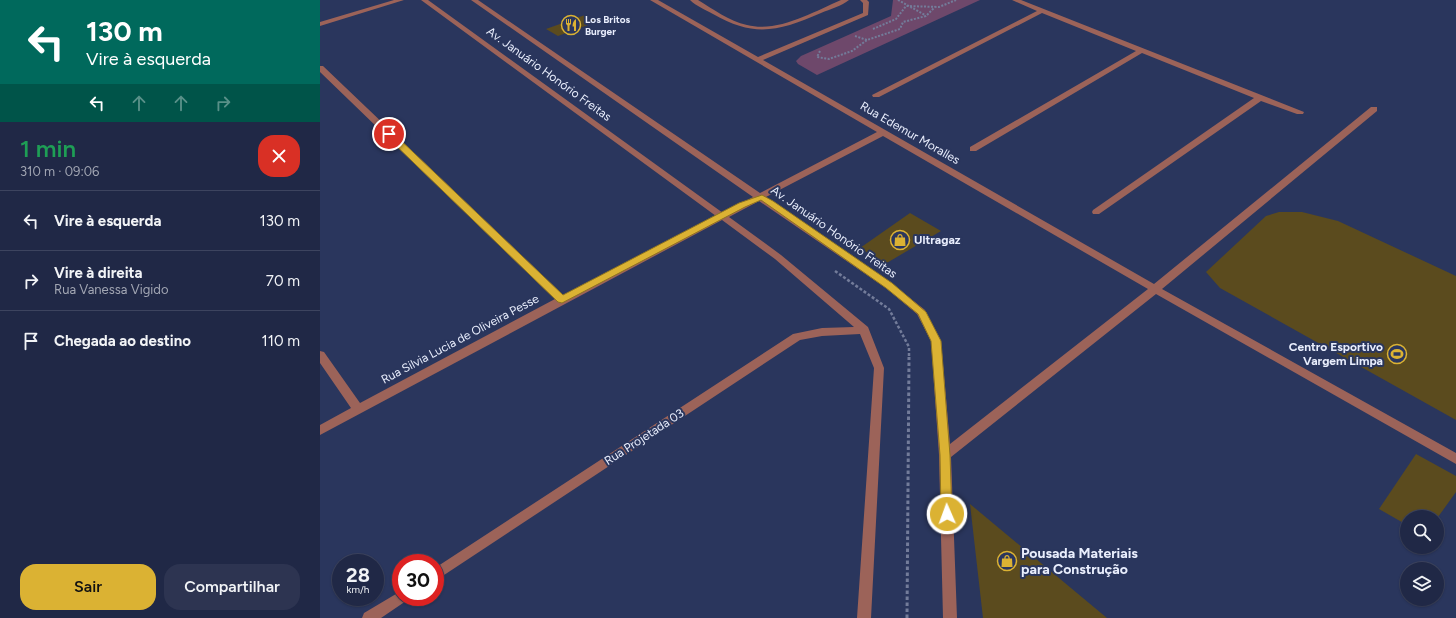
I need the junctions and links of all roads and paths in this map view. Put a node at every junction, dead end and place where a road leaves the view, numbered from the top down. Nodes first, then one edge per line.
1 (401, 0) edge
2 (424, 0) edge
3 (474, 0) edge
4 (653, 0) edge
5 (693, 0) edge
6 (846, 0) edge
7 (863, 0) edge
8 (898, 0) edge
9 (956, 0) edge
10 (1015, 0) edge
11 (906, 6) junction
12 (935, 7) junction
13 (1042, 11) junction
14 (926, 16) junction
15 (896, 19) junction
16 (904, 22) junction
17 (320, 24) edge
18 (867, 31) dead end
19 (861, 33) dead end
20 (855, 36) junction
21 (850, 38) dead end
22 (867, 40) junction
23 (823, 49) dead end
24 (1141, 51) junction
25 (758, 60) junction
26 (320, 68) edge
27 (876, 94) dead end
28 (1260, 98) junction
29 (1374, 109) dead end
30 (1300, 112) dead end
31 (884, 132) junction
32 (973, 149) dead end
33 (762, 197) junction
34 (1096, 212) dead end
35 (721, 216) junction
36 (1155, 288) junction
37 (562, 300) junction
38 (864, 330) junction
39 (320, 355) edge
40 (358, 409) junction
41 (320, 430) edge
42 (945, 455) junction
43 (1456, 459) edge
44 (444, 569) edge
45 (392, 603) edge
46 (369, 618) edge
47 (864, 618) edge
48 (950, 618) edge

1 - 17 street
2 - 35 street, Av. Januário Honório Freitas
3 - 33 street, Av. Januário Honório Freitas
4 - 25 street, Rua Edemur Moralles
5 - 6 street
7 - 25 street
8 - 11 path
9 - 12 path
10 - 13 street
11 - 12 path
11 - 14 path
11 - 15 path
12 - 14 path
13 - 24 street
13 - 27 street
14 - 16 path
15 - 16 path
15 - 18 path
16 - 22 path
19 - 20 path
20 - 21 path
20 - 22 path
22 - 23 path
24 - 28 street
24 - 32 street
25 - 31 street, Rua Edemur Moralles
26 - 37 street
28 - 30 street
28 - 34 street
29 - 36 street
31 - 33 street, Rua Silvia Lucia de Oliveira Pesse
31 - 36 street, Rua Edemur Moralles
33 - 35 street, Rua Silvia Lucia de Oliveira Pesse
33 - 42 street, Av. Januário Honório Freitas
35 - 37 street, Rua Silvia Lucia de Oliveira Pesse
35 - 38 street, Av. Januário Honório Freitas
36 - 42 street
36 - 43 street, Rua Edemur Moralles
37 - 40 street, Rua Silvia Lucia de Oliveira Pesse
38 - 44 street, Rua Projetada 03
38 - 47 street, Av. Januário Honório Freitas
39 - 40 street
40 - 41 street, Rua Silvia Lucia de Oliveira Pesse
42 - 48 street, Av. Januário Honório Freitas
45 - 46 street

